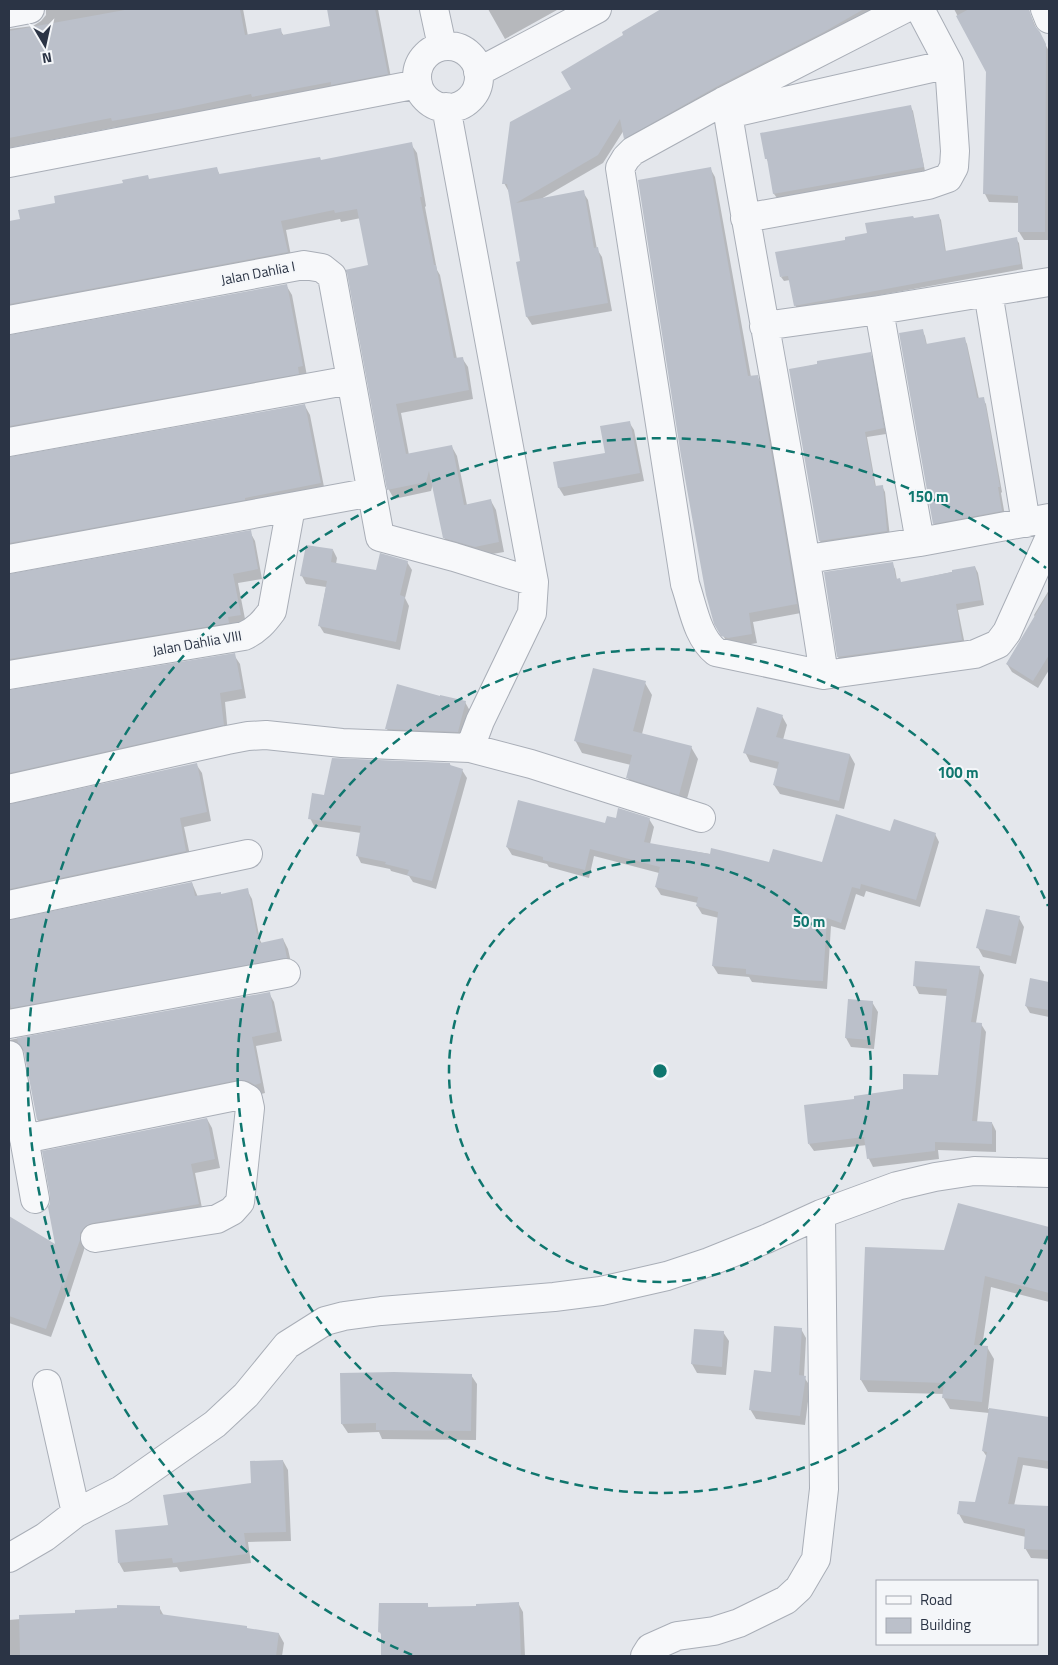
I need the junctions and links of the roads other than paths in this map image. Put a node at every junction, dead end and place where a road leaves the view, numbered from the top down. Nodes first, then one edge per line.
1 (30, 9) edge
2 (434, 9) edge
3 (597, 9) edge
4 (904, 9) edge
5 (920, 9) edge
6 (1045, 9) edge
7 (9, 13) edge
8 (1049, 19) edge
9 (442, 46) junction
10 (949, 64) junction
11 (478, 72) junction
12 (418, 84) junction
13 (446, 107) junction
14 (726, 107) junction
15 (9, 163) edge
16 (745, 218) junction
17 (1049, 282) edge
18 (988, 292) junction
19 (879, 310) junction
20 (9, 320) edge
21 (764, 326) junction
22 (351, 380) junction
23 (9, 442) edge
24 (372, 492) junction
25 (291, 507) junction
26 (1038, 520) edge
27 (1049, 539) edge
28 (920, 542) junction
29 (9, 559) edge
30 (807, 559) junction
31 (534, 582) junction
32 (9, 675) edge
33 (824, 675) junction
34 (470, 748) junction
35 (9, 789) edge
36 (701, 818) dead end
37 (248, 854) dead end
38 (9, 905) edge
39 (286, 973) dead end
40 (9, 1024) edge
41 (9, 1054) edge
42 (24, 1139) junction
43 (1049, 1173) edge
44 (35, 1199) dead end
45 (821, 1214) junction
46 (95, 1238) dead end
47 (46, 1384) dead end
48 (76, 1513) junction
49 (9, 1558) edge
50 (645, 1656) edge

1 - 7 street
2 - 9 street
3 - 11 street
4 - 14 street
5 - 10 street
6 - 8 street
9 - 11 street
9 - 12 street
10 - 14 street
10 - 16 street
11 - 13 street
12 - 13 street
12 - 15 street
13 - 31 street
14 - 16 street
14 - 33 street
16 - 21 street
17 - 18 street
18 - 19 street
18 - 26 street
19 - 21 street
19 - 28 street
20 - 22 street, Jalan Dahlia I
21 - 30 street
22 - 23 street
22 - 24 street, Jalan Dahlia I
24 - 25 street
24 - 31 street, Jalan Dahlia I
25 - 29 street
25 - 32 street, Jalan Dahlia VIII
26 - 28 street
27 - 33 street
28 - 30 street
30 - 33 street
31 - 34 street
34 - 35 street
34 - 36 street
37 - 38 street
39 - 40 street
41 - 42 street
42 - 44 street
42 - 46 street
43 - 45 street
45 - 48 street
45 - 50 street
47 - 48 street
48 - 49 street

